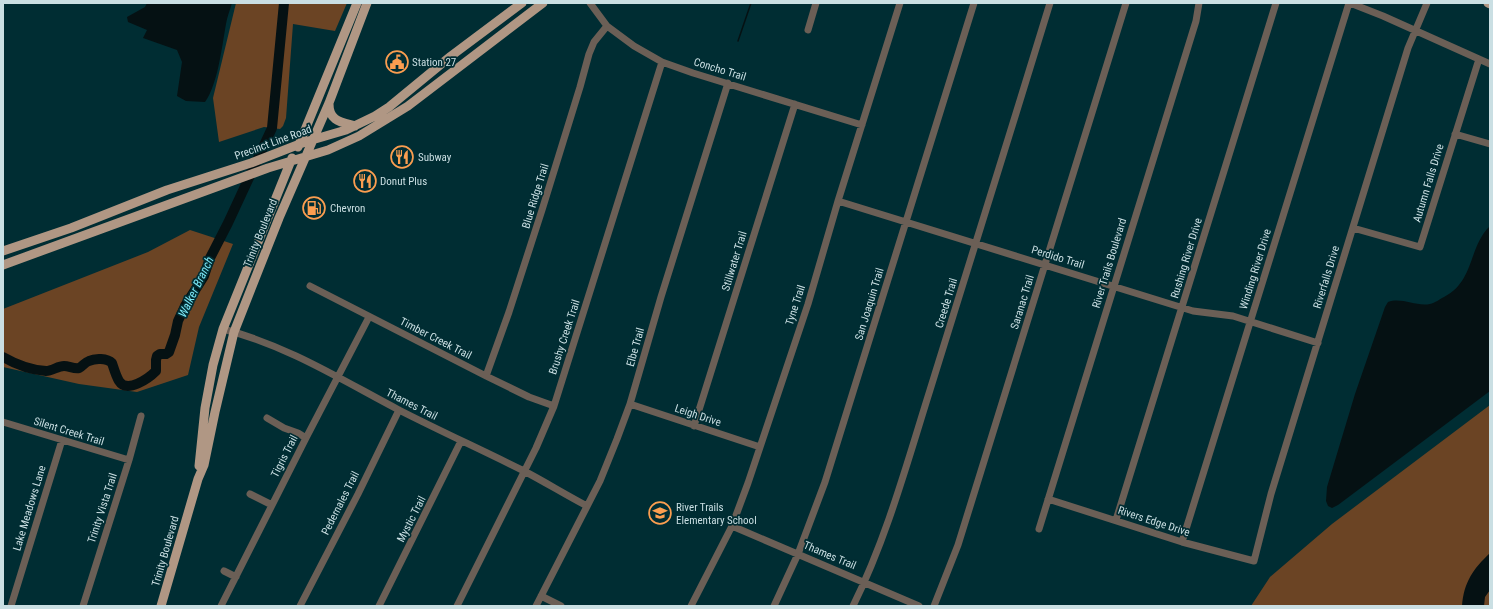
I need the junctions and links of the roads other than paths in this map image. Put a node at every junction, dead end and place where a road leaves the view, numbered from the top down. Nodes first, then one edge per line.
1 (357, 3) edge
2 (367, 3) edge
3 (522, 3) edge
4 (543, 3) edge
5 (590, 3) edge
6 (816, 3) edge
7 (900, 3) edge
8 (974, 3) edge
9 (1050, 3) edge
10 (1126, 3) edge
11 (1200, 3) edge
12 (1276, 3) edge
13 (1349, 3) edge
14 (1427, 3) edge
15 (510, 12) junction
16 (607, 26) junction
17 (808, 30) dead end
18 (1415, 30) junction
19 (1478, 59) junction
20 (662, 62) junction
21 (1490, 64) edge
22 (450, 74) junction
23 (427, 76) junction
24 (728, 83) junction
25 (433, 87) junction
26 (329, 104) junction
27 (795, 104) junction
28 (862, 125) junction
29 (355, 126) junction
30 (1455, 134) junction
31 (314, 139) junction
32 (1490, 144) edge
33 (299, 146) junction
34 (307, 156) junction
35 (291, 161) junction
36 (838, 201) junction
37 (906, 222) junction
38 (1352, 228) junction
39 (976, 244) junction
40 (3, 251) edge
41 (3, 265) edge
42 (1045, 265) junction
43 (310, 286) dead end
44 (1114, 286) junction
45 (1182, 308) junction
46 (369, 317) junction
47 (1251, 321) junction
48 (223, 330) junction
49 (234, 332) junction
50 (1318, 343) junction
51 (486, 376) junction
52 (338, 377) junction
53 (630, 404) junction
54 (554, 406) junction
55 (399, 410) junction
56 (141, 416) dead end
57 (267, 418) dead end
58 (3, 422) edge
59 (694, 426) junction
60 (306, 438) junction
61 (62, 440) junction
62 (462, 441) junction
63 (760, 447) junction
64 (129, 460) junction
65 (525, 472) junction
66 (198, 479) junction
67 (250, 494) dead end
68 (1048, 499) junction
69 (272, 505) junction
70 (587, 506) junction
71 (1116, 520) junction
72 (732, 526) junction
73 (1039, 529) dead end
74 (1182, 542) junction
75 (798, 554) junction
76 (1254, 561) joint
77 (224, 571) dead end
78 (236, 577) junction
79 (865, 582) junction
80 (541, 596) junction
81 (10, 606) edge
82 (83, 606) edge
83 (161, 606) edge
84 (221, 606) edge
85 (300, 606) edge
86 (379, 606) edge
87 (457, 606) edge
88 (536, 606) edge
89 (561, 606) edge
90 (691, 606) edge
91 (774, 606) edge
92 (853, 606) edge
93 (919, 606) edge
94 (934, 606) edge

1 - 33 main road, Trinity Boulevard
2 - 26 main road, Trinity Boulevard
3 - 15 main road, Precinct Line Road
4 - 22 main road, Precinct Line Road
5 - 16 street, Concho Trail
6 - 17 street
7 - 28 street, Tyne Trail
8 - 37 street, San Joaquin Trail
9 - 39 street, Creede Trail
10 - 42 street, Saranac Trail
11 - 44 street, River Trails Boulevard
12 - 45 street, Rushing River Drive
13 - 18 street
13 - 47 street, Winding River Drive
14 - 18 street, Riverfalls Drive
15 - 22 main road
15 - 23 main road, Precinct Line Road
16 - 20 street, Concho Trail
16 - 51 street, Blue Ridge Trail
18 - 19 street
18 - 38 street, Riverfalls Drive
19 - 21 street
19 - 30 street, Autumn Falls Drive
20 - 24 street, Concho Trail
20 - 54 street, Brushy Creek Trail
22 - 25 main road, Precinct Line Road
23 - 25 main road
23 - 29 main road, Precinct Line Road
24 - 27 street, Concho Trail
24 - 53 street, Elbe Trail
25 - 34 main road, Precinct Line Road
26 - 29 main road
26 - 31 main road, Trinity Boulevard
27 - 28 street, Concho Trail
27 - 59 street, Stillwater Trail
28 - 36 street, Tyne Trail
29 - 31 main road, Precinct Line Road
30 - 32 street
30 - 38 street, Autumn Falls Drive
31 - 33 main road, Precinct Line Road
31 - 34 main road, Trinity Boulevard
33 - 35 main road, Trinity Boulevard
33 - 40 main road, Precinct Line Road
34 - 35 main road, Precinct Line Road
34 - 49 main road, Trinity Boulevard
35 - 41 main road, Precinct Line Road
35 - 48 main road, Trinity Boulevard
36 - 37 street, Perdido Trail
36 - 63 street, Tyne Trail
37 - 39 street, Perdido Trail
37 - 75 street, San Joaquin Trail
38 - 50 street, Riverfalls Drive
39 - 42 street, Perdido Trail
39 - 79 street, Creede Trail
42 - 44 street, Perdido Trail
42 - 94 street, Saranac Trail
43 - 46 street, Timber Creek Trail
44 - 45 street, Perdido Trail
44 - 68 street, River Trails Boulevard
45 - 47 street, Perdido Trail
45 - 71 street, Rushing River Drive
46 - 51 street, Timber Creek Trail
46 - 52 street, Tigris Trail
47 - 50 street, Perdido Trail
47 - 74 street, Winding River Drive
48 - 49 street, Thames Trail
48 - 66 main road, Trinity Boulevard
49 - 52 street, Thames Trail
49 - 66 main road, Trinity Boulevard
50 - 76 street, Riverfalls Drive
51 - 54 street, Timber Creek Trail
52 - 55 street, Thames Trail
52 - 60 street, Tigris Trail
53 - 59 street, Leigh Drive
53 - 70 street, Elbe Trail
54 - 65 street, Brushy Creek Trail
55 - 62 street, Thames Trail
55 - 85 street, Pedernales Trail
56 - 64 street, Trinity Vista Trail
57 - 60 street
58 - 61 street, Silent Creek Trail
59 - 63 street, Leigh Drive
60 - 69 street, Tigris Trail
61 - 64 street, Silent Creek Trail
61 - 81 street, Lake Meadows Lane
62 - 65 street, Thames Trail
62 - 86 street, Mystic Trail
63 - 72 street, Tyne Trail
64 - 82 street, Trinity Vista Trail
65 - 70 street, Thames Trail
65 - 87 street, Brushy Creek Trail
66 - 83 main road, Trinity Boulevard
67 - 69 street
68 - 71 street, Rivers Edge Drive
68 - 73 street, River Trails Boulevard
69 - 78 street, Tigris Trail
70 - 80 street, Elbe Trail
71 - 74 street, Rivers Edge Drive
72 - 75 street, Thames Trail
72 - 90 street, Tyne Trail
74 - 76 street, Rivers Edge Drive
75 - 79 street, Thames Trail
75 - 91 street, San Joaquin Trail
77 - 78 street
78 - 84 street, Tigris Trail
79 - 92 street, Creede Trail
79 - 93 street, Thames Trail
80 - 88 street, Elbe Trail
80 - 89 street

